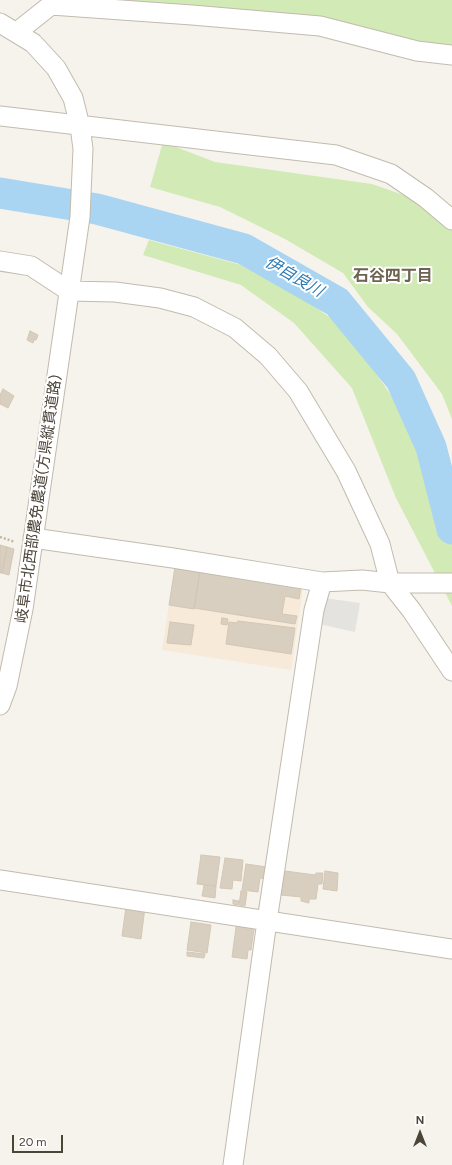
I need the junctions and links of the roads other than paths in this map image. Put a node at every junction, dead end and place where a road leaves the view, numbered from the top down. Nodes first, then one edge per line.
1 (0, 23) edge
2 (17, 32) junction
3 (452, 55) edge
4 (0, 116) edge
5 (80, 126) junction
6 (452, 220) edge
7 (0, 261) edge
8 (71, 283) junction
9 (33, 538) junction
10 (322, 582) junction
11 (390, 583) junction
12 (452, 583) edge
13 (452, 671) edge
14 (0, 705) edge
15 (0, 880) edge
16 (267, 921) junction
17 (452, 948) edge
18 (233, 1165) edge

1 - 2 street
2 - 3 street
2 - 5 street
4 - 5 street
5 - 6 street
5 - 8 street, 岐阜市北西部農免農道(方県縦貫道路)
7 - 8 street
8 - 9 street, 岐阜市北西部農免農道(方県縦貫道路)
8 - 11 street
9 - 10 street
9 - 14 street, 岐阜市北西部農免農道(方県縦貫道路)
10 - 11 street
10 - 16 street
11 - 12 street
11 - 13 street
15 - 16 street
16 - 17 street
16 - 18 street

